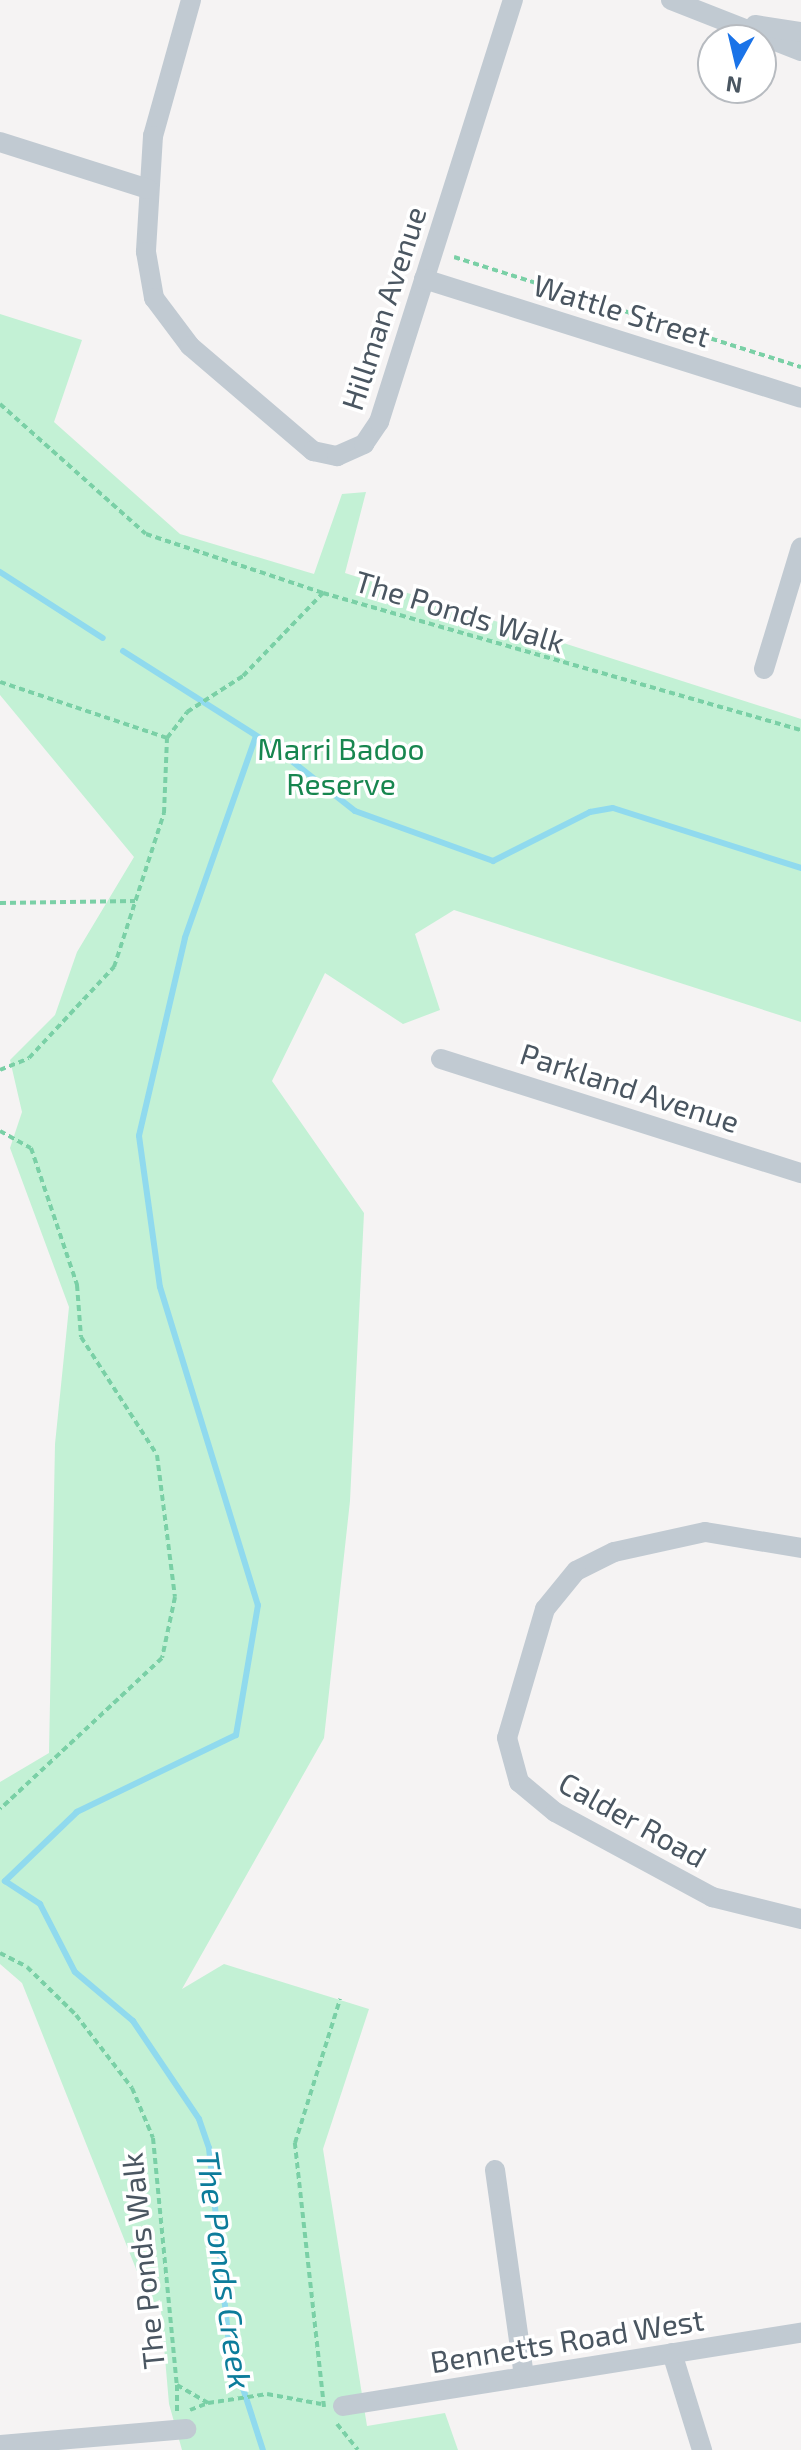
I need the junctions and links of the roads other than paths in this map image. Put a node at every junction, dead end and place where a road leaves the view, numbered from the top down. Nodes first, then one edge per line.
1 (191, 0) edge
2 (513, 0) edge
3 (671, 0) edge
4 (720, 18) junction
5 (801, 32) edge
6 (801, 51) edge
7 (0, 142) edge
8 (148, 189) junction
9 (424, 279) junction
10 (801, 398) edge
11 (801, 547) edge
12 (764, 669) dead end
13 (441, 1059) dead end
14 (801, 1173) edge
15 (801, 1548) edge
16 (801, 1919) edge
17 (495, 2170) dead end
18 (801, 2333) edge
19 (672, 2353) junction
20 (524, 2377) junction
21 (343, 2406) road end
22 (186, 2429) dead end
23 (0, 2445) edge
24 (702, 2450) edge

1 - 8 street, Hillman Avenue
2 - 9 street, Hillman Avenue
3 - 4 street
4 - 5 street
4 - 6 street
7 - 8 street
8 - 9 street, Hillman Avenue
9 - 10 street, Wattle Street
11 - 12 street
13 - 14 street, Parkland Avenue
15 - 16 street, Calder Road
17 - 20 street
18 - 19 street, Bennetts Road West
19 - 20 street, Bennetts Road West
19 - 24 street
20 - 21 street, Bennetts Road West
22 - 23 street

